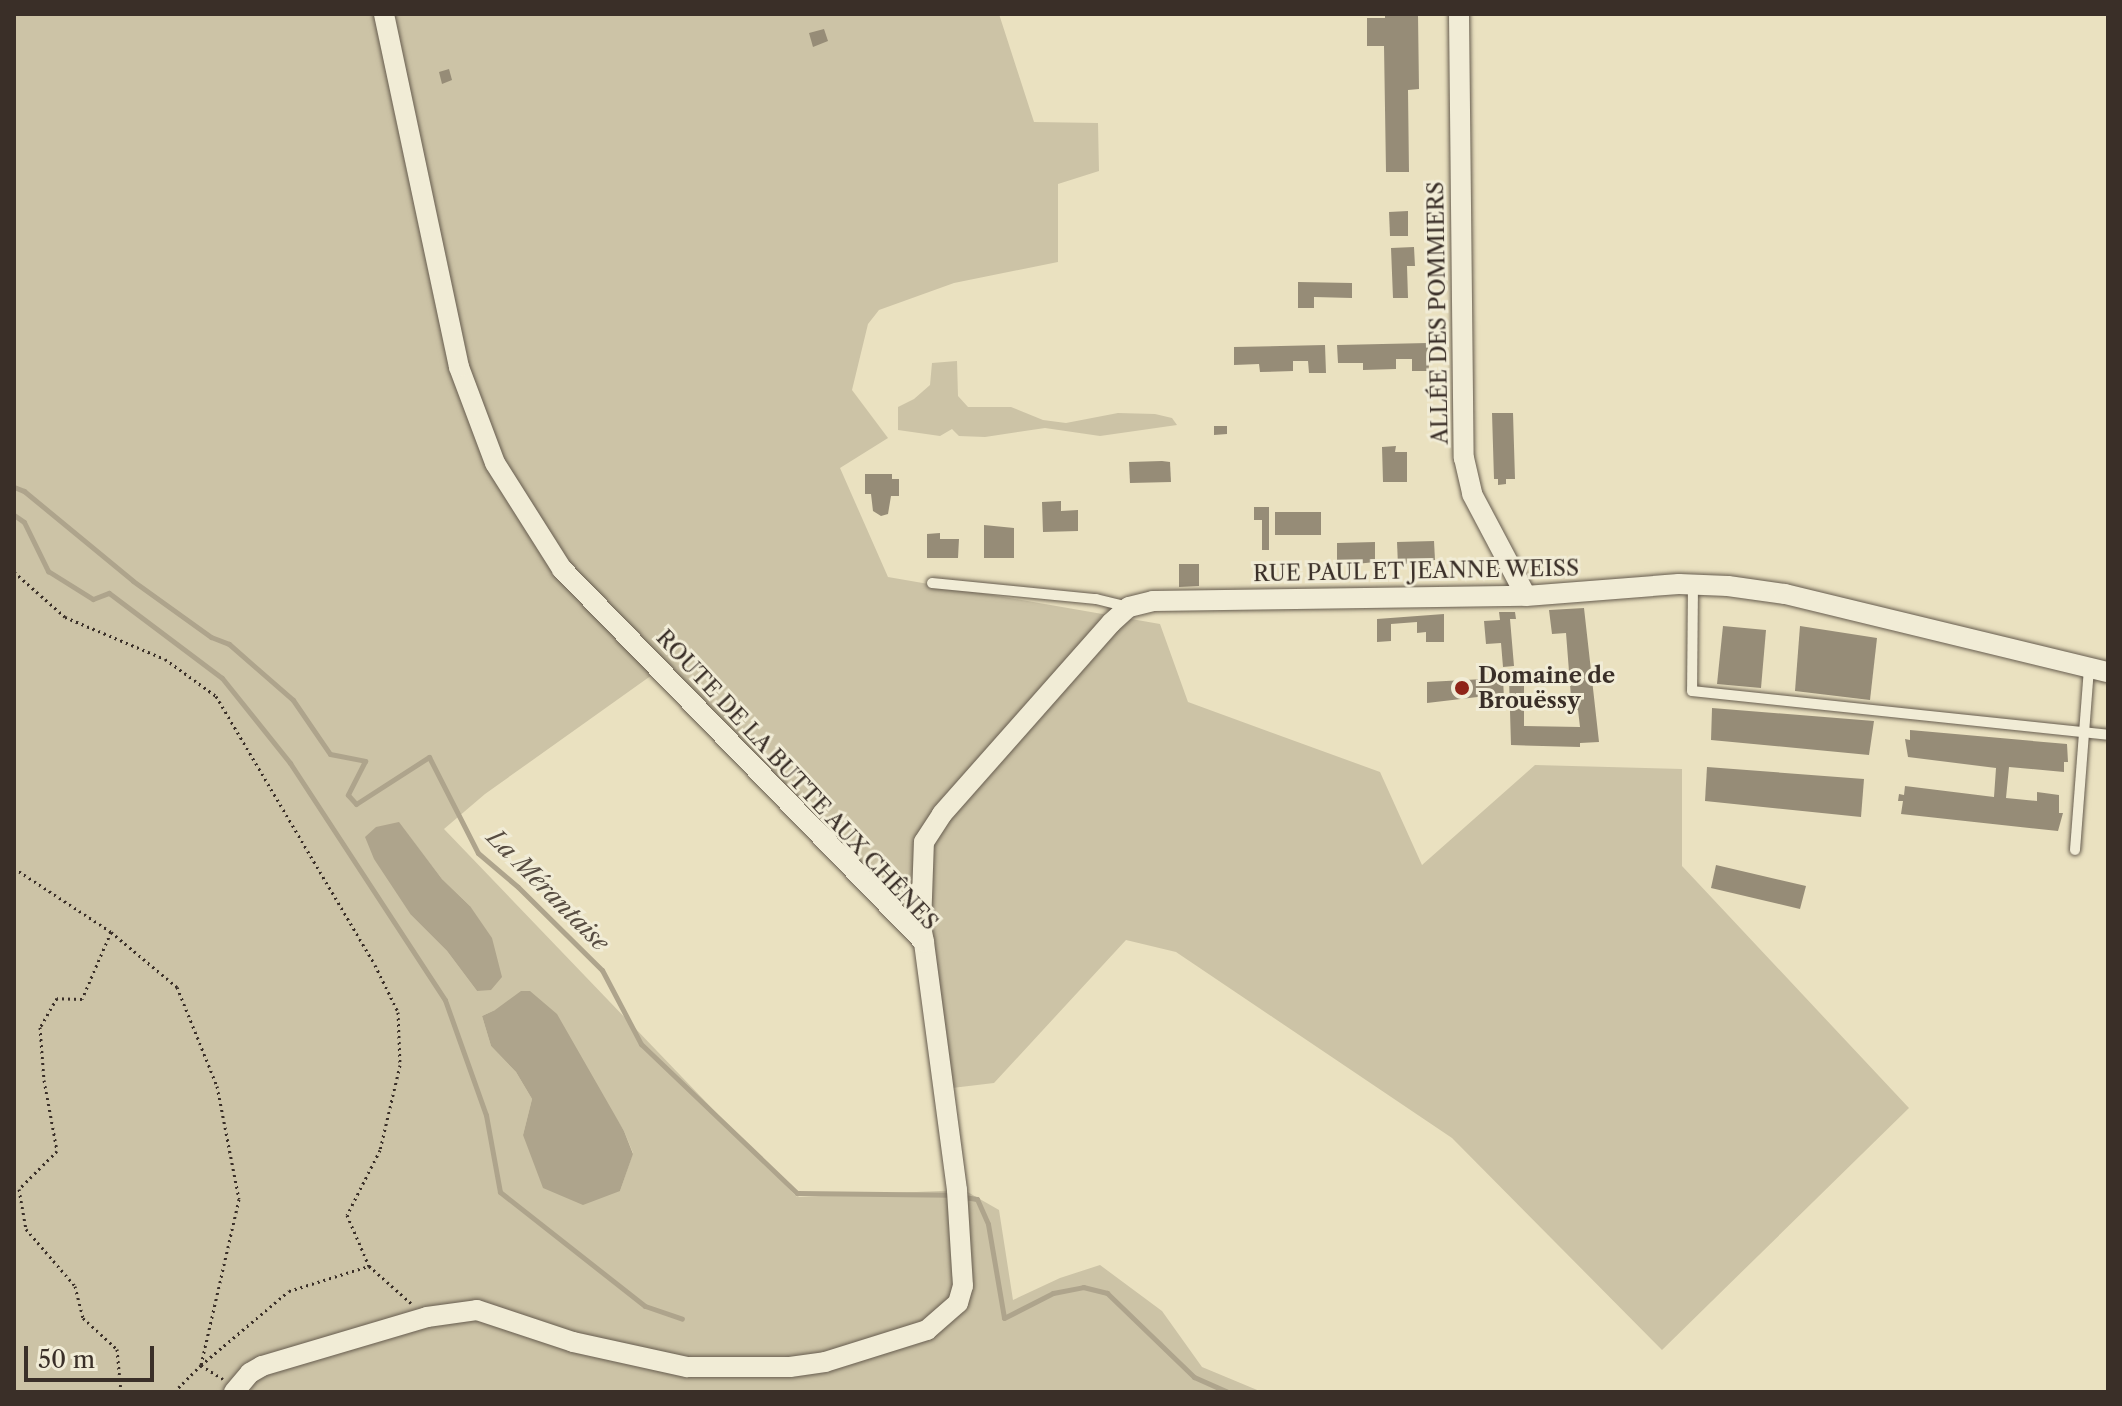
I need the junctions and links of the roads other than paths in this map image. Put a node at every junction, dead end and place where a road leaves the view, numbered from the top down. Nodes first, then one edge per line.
1 (384, 14) edge
2 (1459, 14) edge
3 (932, 583) dead end
4 (1693, 584) junction
5 (1526, 596) junction
6 (1129, 607) junction
7 (2099, 671) edge
8 (2084, 733) junction
9 (2108, 735) edge
10 (2075, 850) dead end
11 (924, 942) junction
12 (234, 1390) edge

1 - 11 street, ROUTE DE LA BUTTE AUX CHÊNES
2 - 5 street, ALLÉE DES POMMIERS
3 - 6 lane
4 - 5 street, RUE PAUL ET JEANNE WEISS
4 - 7 street, RUE PAUL ET JEANNE WEISS
4 - 8 lane
5 - 6 street, RUE PAUL ET JEANNE WEISS
6 - 11 street
7 - 8 lane
8 - 9 lane
8 - 10 lane
11 - 12 street, ROUTE DE LA BUTTE AUX CHÊNES

